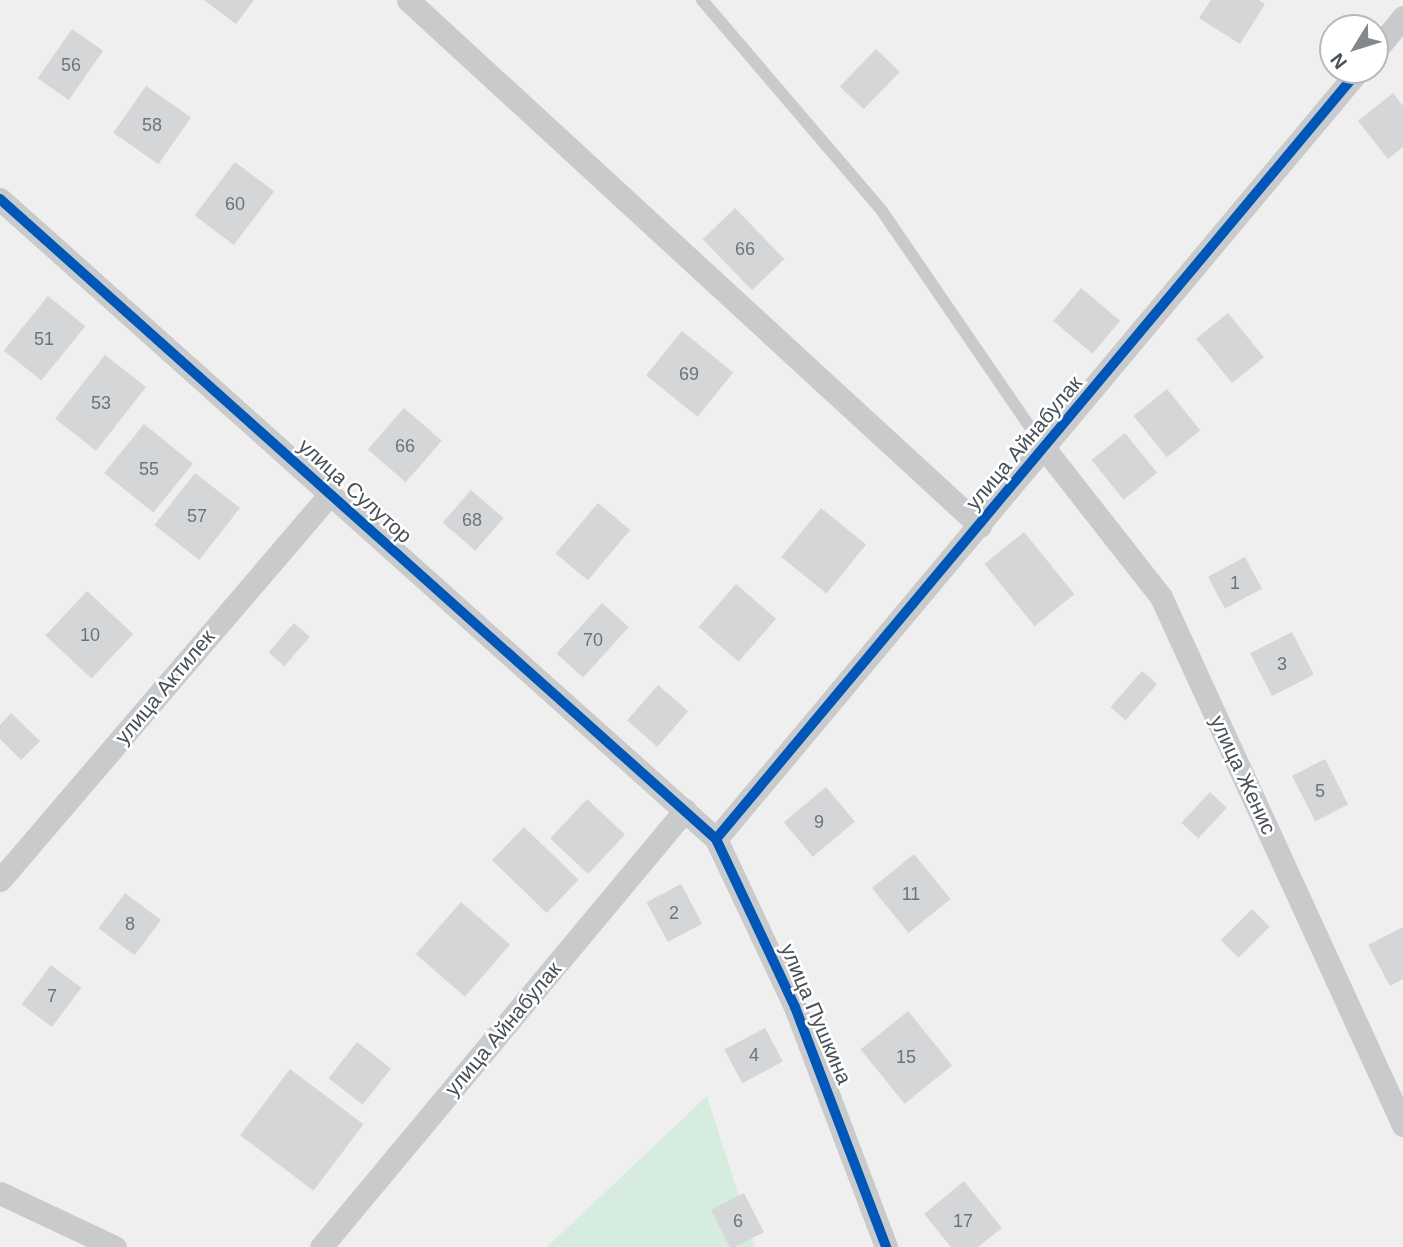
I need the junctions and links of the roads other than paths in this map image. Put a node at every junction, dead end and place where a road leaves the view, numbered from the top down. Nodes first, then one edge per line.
1 (408, 0) edge
2 (702, 0) edge
3 (1403, 18) edge
4 (1389, 34) edge
5 (1347, 84) edge
6 (0, 199) edge
7 (1045, 449) junction
8 (330, 494) junction
9 (980, 526) junction
10 (685, 810) junction
11 (716, 839) junction
12 (0, 880) edge
13 (1403, 1125) edge
14 (0, 1193) edge
15 (116, 1247) edge
16 (321, 1247) edge
17 (886, 1247) edge

1 - 9 street
2 - 7 lane
3 - 4 street
5 - 7 street, улица Айнабулак
6 - 8 street, улица Сулутор
7 - 9 street, улица Айнабулак
7 - 13 street, улица Женис
8 - 10 street, улица Сулутор
8 - 12 street, улица Актилек
9 - 11 street, улица Айнабулак
10 - 11 street, улица Пушкина
10 - 16 street, улица Айнабулак
11 - 17 street, улица Пушкина
14 - 15 street

